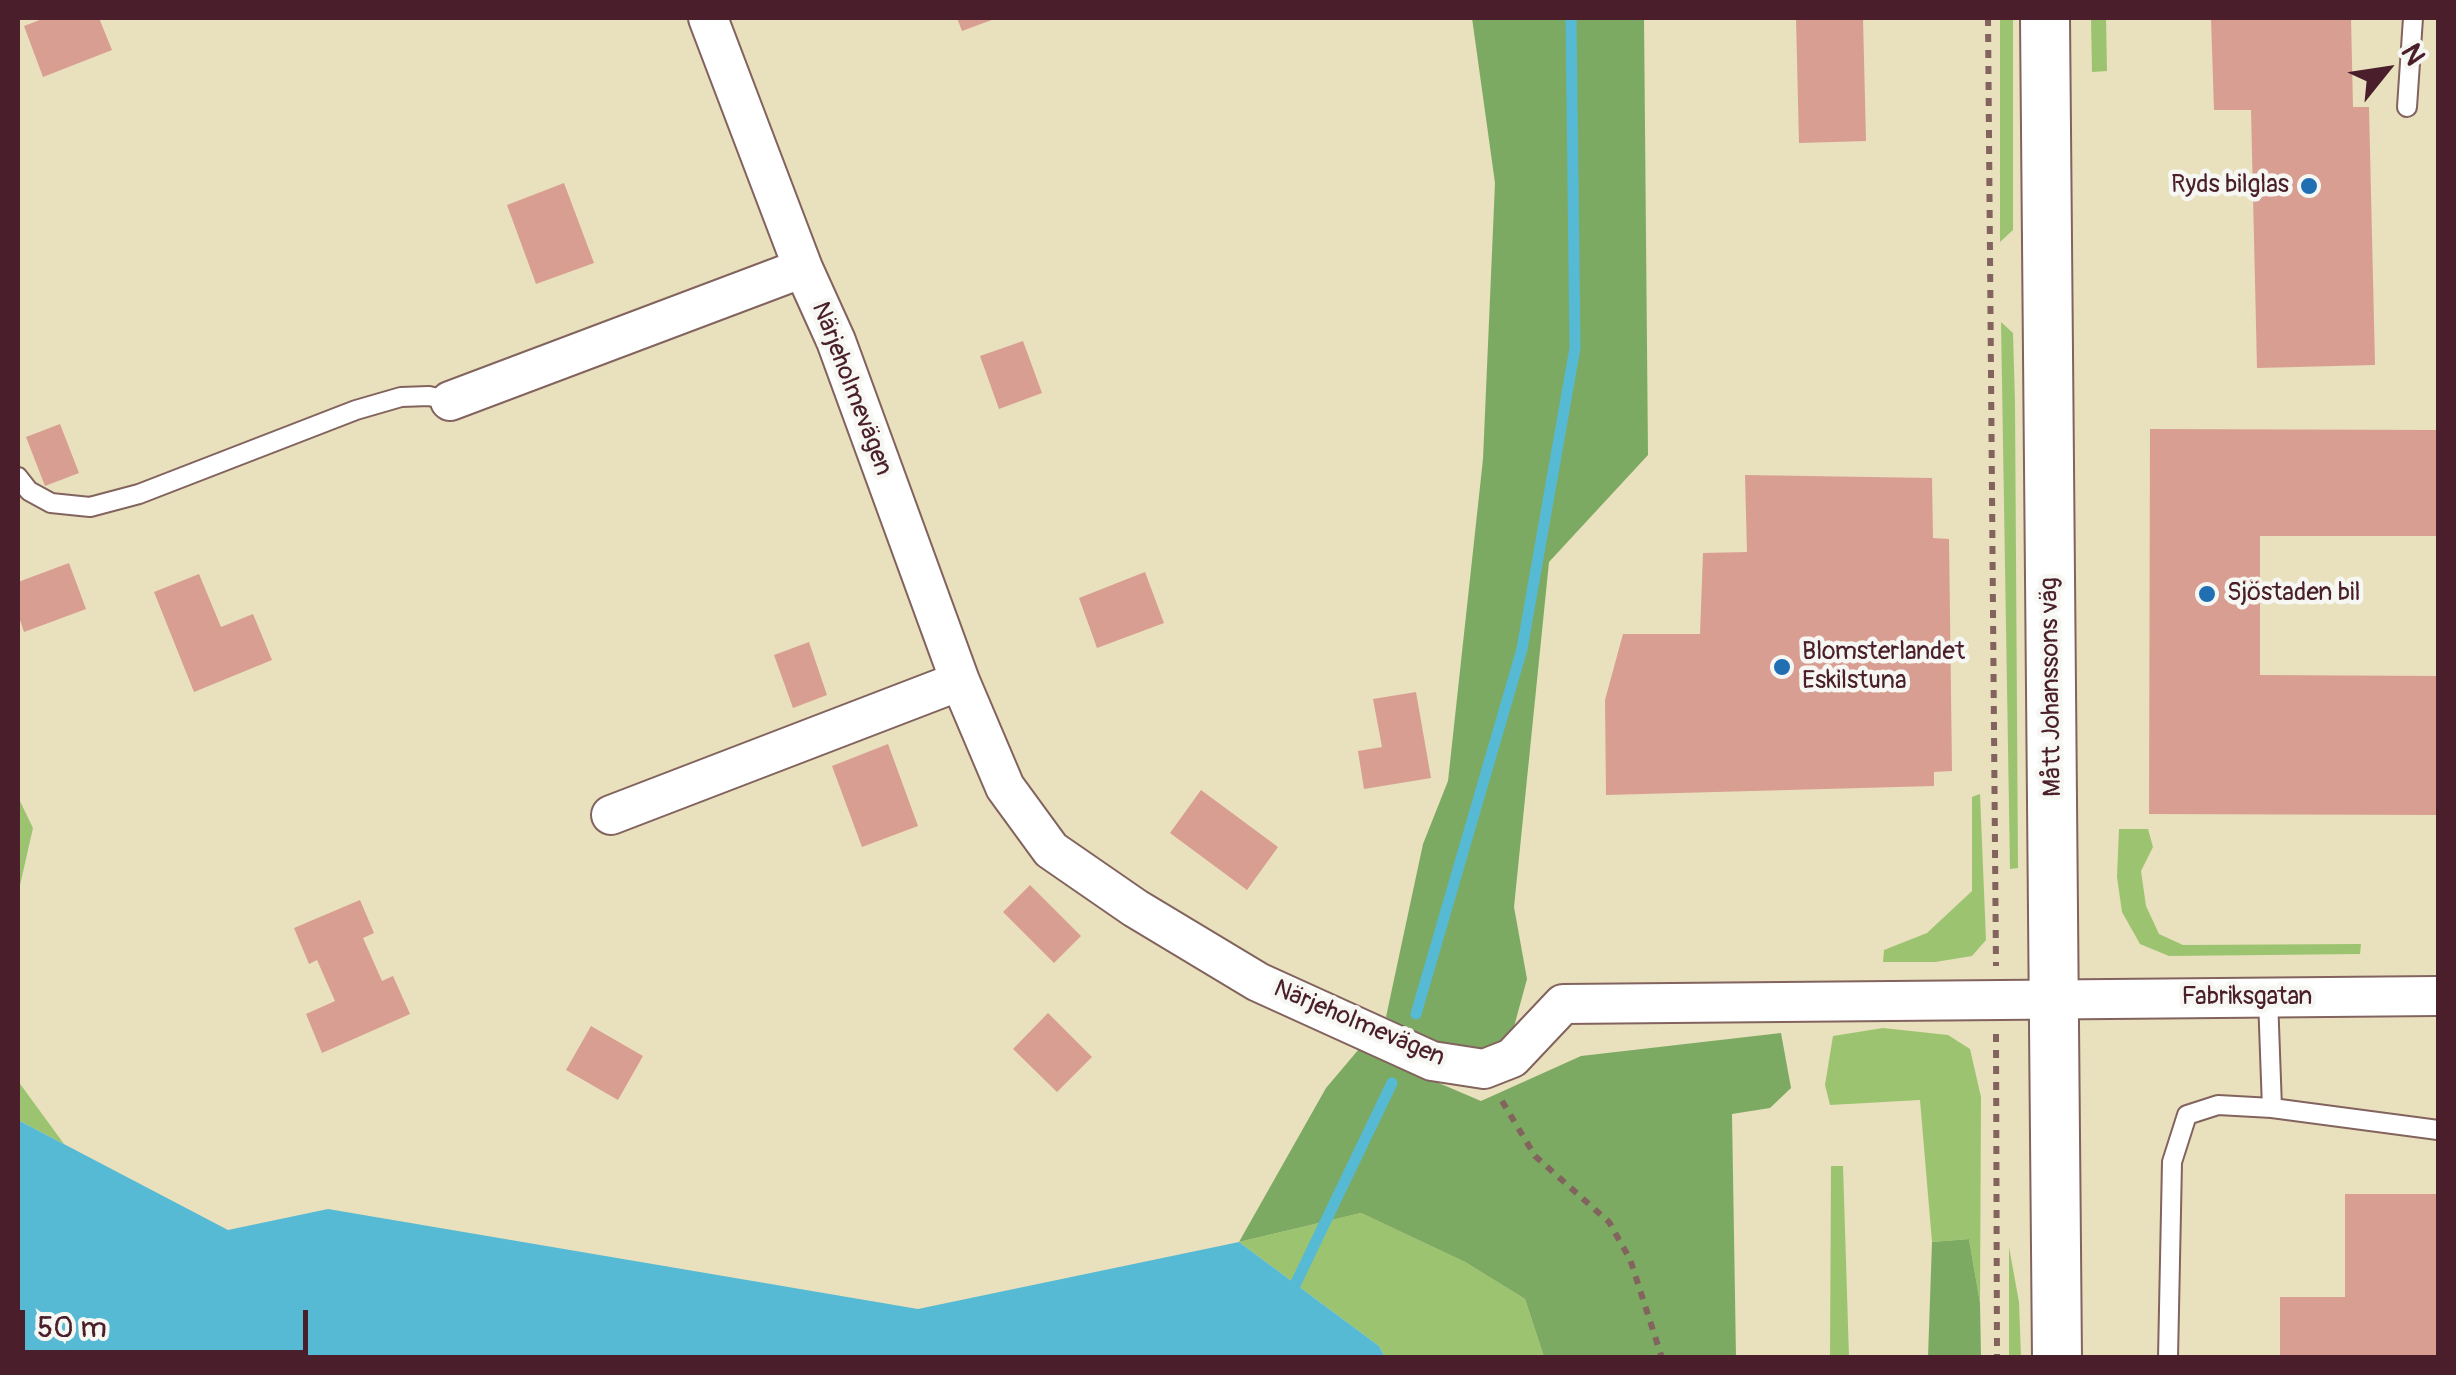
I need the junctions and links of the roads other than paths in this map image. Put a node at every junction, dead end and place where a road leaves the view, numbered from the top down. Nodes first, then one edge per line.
1 (708, 18) edge
2 (2045, 18) edge
3 (2413, 18) edge
4 (2407, 107) dead end
5 (803, 268) junction
6 (450, 400) joint
7 (18, 477) edge
8 (960, 681) junction
9 (610, 815) dead end
10 (2438, 996) edge
11 (2268, 998) junction
12 (2055, 999) junction
13 (2272, 1108) junction
14 (2438, 1130) edge
15 (2056, 1358) edge
16 (2168, 1358) edge

1 - 5 street, Närjeholmevägen
2 - 12 street, Mått Johanssons väg
3 - 4 lane
5 - 6 street
5 - 8 street, Närjeholmevägen
6 - 7 lane
8 - 9 street
8 - 12 street, Närjeholmevägen
10 - 11 street, Fabriksgatan
11 - 12 street, Fabriksgatan
11 - 13 lane
12 - 15 street, Mått Johanssons väg
13 - 14 lane
13 - 16 lane

